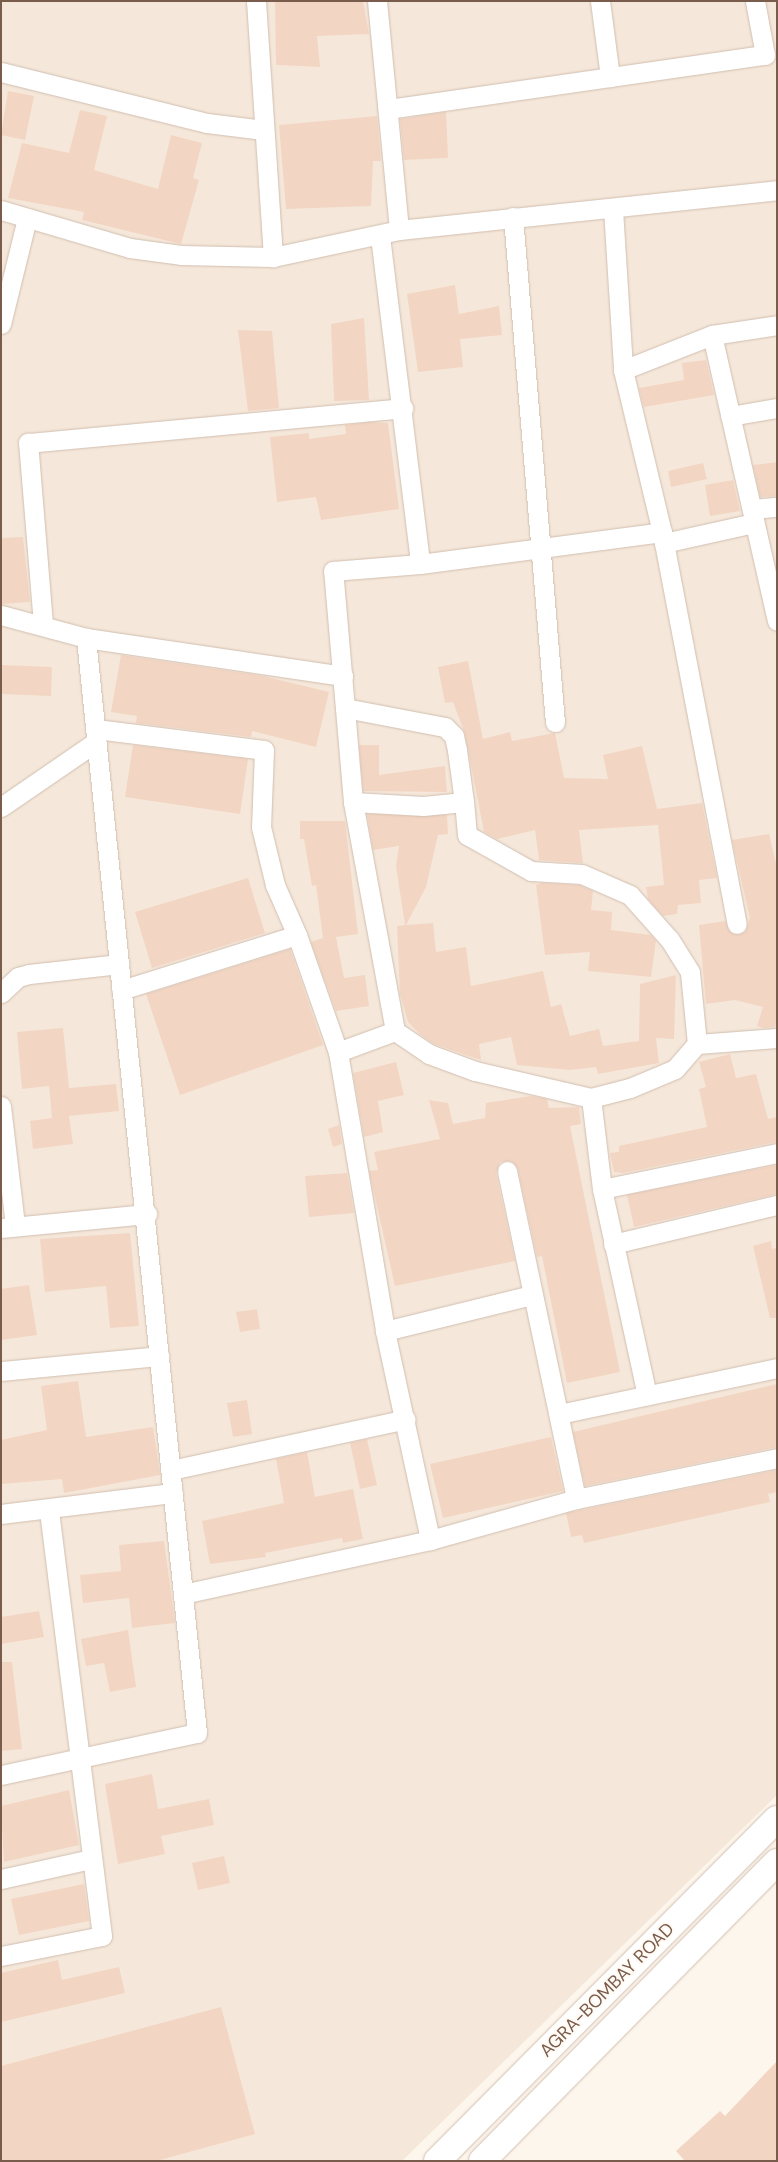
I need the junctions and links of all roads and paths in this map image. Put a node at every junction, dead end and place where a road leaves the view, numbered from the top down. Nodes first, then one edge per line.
1 (256, 1) edge
2 (377, 1) edge
3 (600, 1) edge
4 (754, 1) edge
5 (1, 72) edge
6 (610, 77) junction
7 (388, 109) junction
8 (264, 130) junction
9 (777, 190) edge
10 (613, 209) junction
11 (1, 210) edge
12 (513, 217) junction
13 (27, 218) junction
14 (399, 230) junction
15 (380, 236) junction
16 (273, 257) junction
17 (1, 324) edge
18 (777, 325) edge
19 (712, 335) junction
20 (624, 370) junction
21 (403, 408) junction
22 (777, 408) edge
23 (730, 416) junction
24 (777, 507) edge
25 (753, 516) junction
26 (663, 537) junction
27 (540, 546) junction
28 (420, 564) junction
29 (1, 615) edge
30 (777, 621) edge
31 (43, 624) junction
32 (86, 638) junction
33 (343, 676) junction
34 (345, 708) junction
35 (555, 722) dead end
36 (97, 735) junction
37 (353, 802) junction
38 (464, 802) junction
39 (1, 807) edge
40 (737, 924) dead end
41 (297, 935) junction
42 (119, 964) junction
43 (121, 990) junction
44 (1, 993) edge
45 (395, 1031) junction
46 (777, 1038) edge
47 (697, 1044) junction
48 (338, 1052) junction
49 (591, 1098) junction
50 (1, 1106) edge
51 (777, 1153) edge
52 (507, 1171) dead end
53 (602, 1189) junction
54 (777, 1205) edge
55 (147, 1214) junction
56 (8, 1227) edge
57 (613, 1244) junction
58 (532, 1295) junction
59 (385, 1331) junction
60 (159, 1356) junction
61 (777, 1368) edge
62 (1, 1371) edge
63 (648, 1396) junction
64 (559, 1414) junction
65 (406, 1419) junction
66 (777, 1458) edge
67 (170, 1470) junction
68 (173, 1493) junction
69 (576, 1498) junction
70 (49, 1510) junction
71 (1, 1514) edge
72 (430, 1540) junction
73 (183, 1594) junction
74 (78, 1761) junction
75 (1, 1775) edge
76 (777, 1819) edge
77 (92, 1859) junction
78 (777, 1862) edge
79 (1, 1879) edge
80 (1, 1956) edge
81 (437, 2161) edge
82 (482, 2161) edge

1 - 8 street
2 - 7 street
3 - 6 street
4 - 6 street
5 - 8 street
6 - 7 street
7 - 14 street
8 - 16 street
9 - 10 street
10 - 12 street
10 - 20 street
11 - 13 street
12 - 14 street
12 - 27 street
13 - 16 street
13 - 17 street
14 - 15 street
15 - 16 street
15 - 21 street
18 - 19 street
19 - 20 street
19 - 23 street
20 - 26 street
21 - 28 street
21 - 31 street
22 - 23 street
23 - 25 street
24 - 25 street
25 - 26 street
25 - 30 street
26 - 27 street
26 - 40 street
27 - 28 street
27 - 35 street
28 - 33 street
29 - 31 street
31 - 32 street
32 - 33 street
32 - 36 street
33 - 34 street
34 - 37 street
34 - 38 street
36 - 39 street
36 - 41 street
36 - 42 street
37 - 38 street
37 - 45 street
38 - 47 street
41 - 43 street
41 - 48 street
42 - 43 street
42 - 44 street
43 - 55 street
45 - 48 street
45 - 49 street
46 - 47 street
47 - 49 street
48 - 59 street
49 - 53 street
50 - 56 street
51 - 53 street
52 - 58 street
53 - 57 street
54 - 57 street
55 - 56 street
55 - 60 street
57 - 63 street
58 - 59 street
58 - 64 street
59 - 65 street
60 - 62 street
60 - 67 street
61 - 63 street
63 - 64 street
64 - 69 street
65 - 67 street
65 - 72 street
66 - 69 street
67 - 68 street
68 - 70 street
68 - 73 street
69 - 72 street
70 - 71 street
70 - 74 street
72 - 73 street
73 - 74 street
74 - 75 street
74 - 77 street
76 - 81 main road, AGRA-BOMBAY ROAD
77 - 79 street
77 - 80 street
78 - 82 main road, AGRA-BOMBAY ROAD

